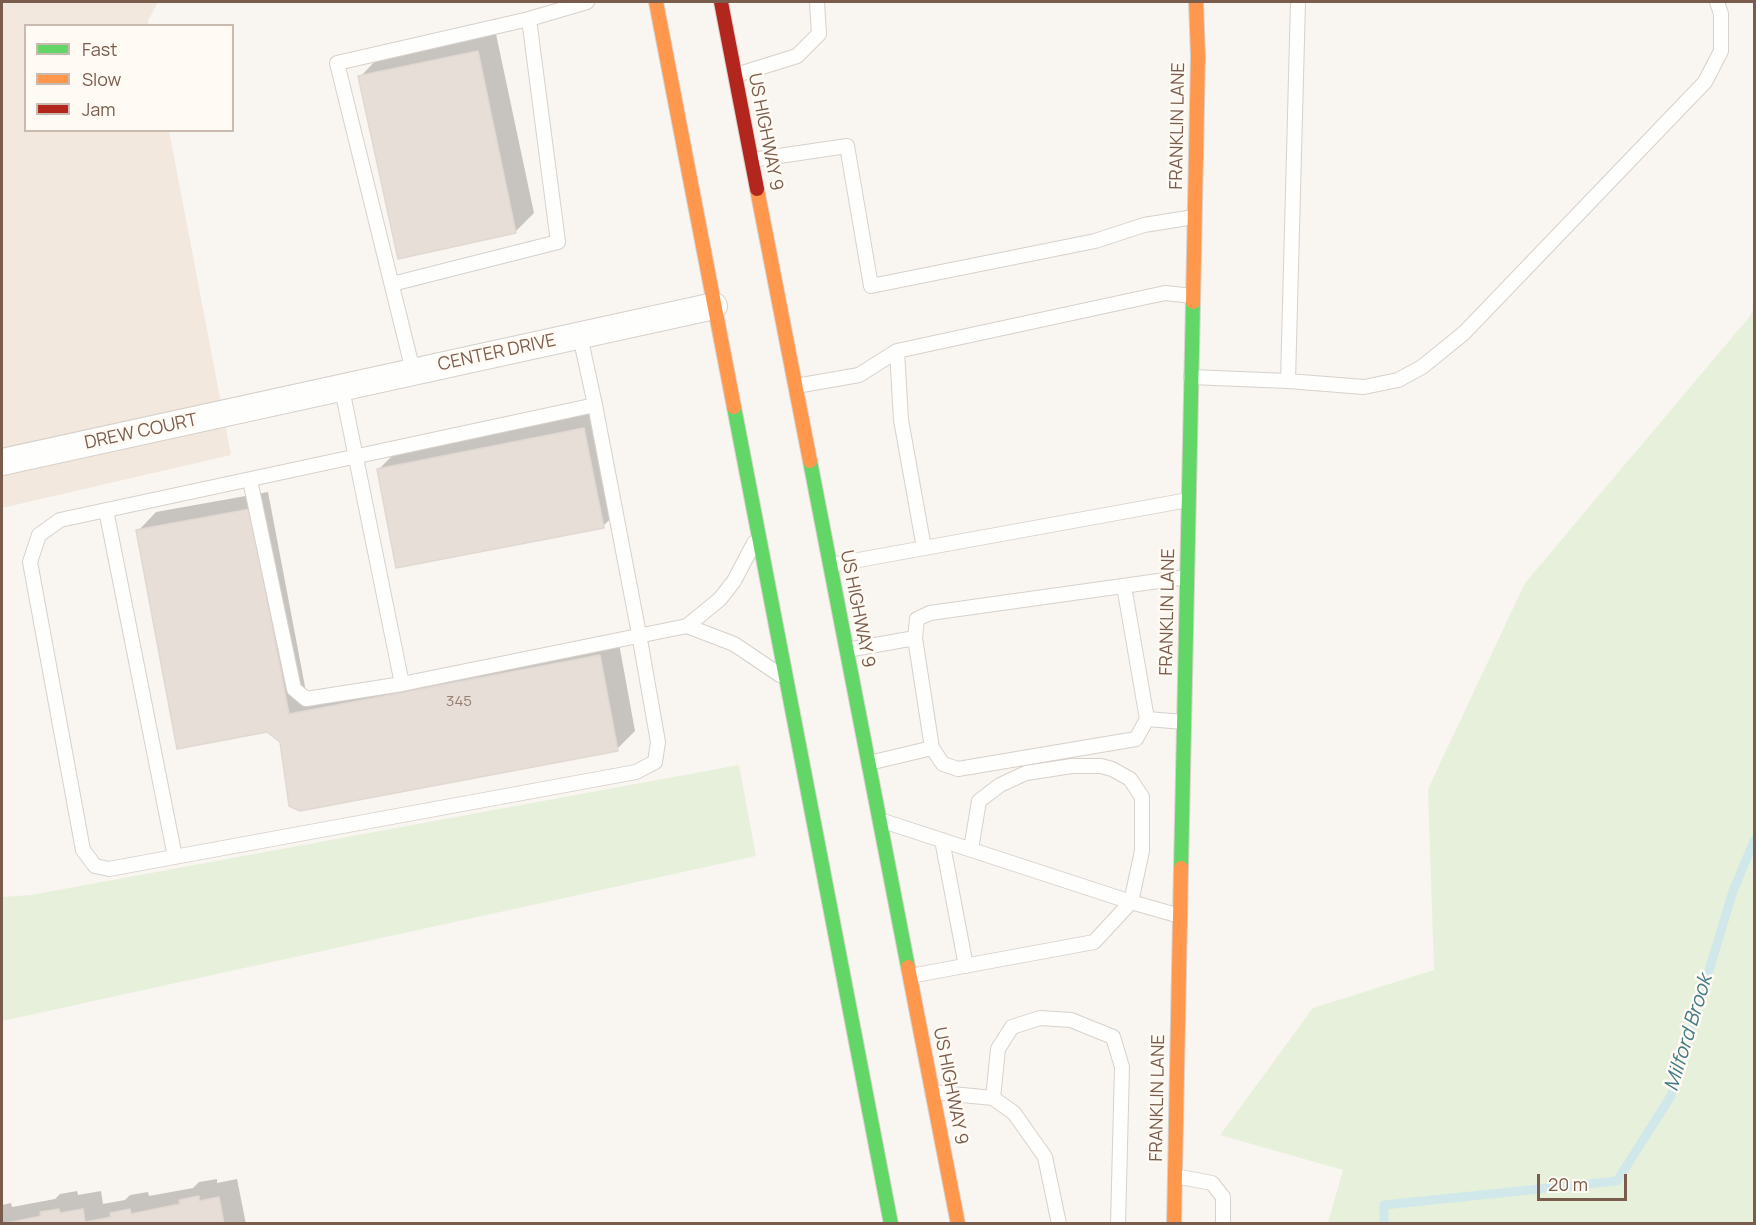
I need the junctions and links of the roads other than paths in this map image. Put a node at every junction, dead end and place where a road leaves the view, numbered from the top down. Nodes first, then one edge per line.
1 (587, 2) edge
2 (656, 2) edge
3 (722, 2) edge
4 (818, 2) edge
5 (1196, 2) edge
6 (1299, 2) edge
7 (1717, 2) edge
8 (530, 19) junction
9 (736, 75) junction
10 (752, 160) junction
11 (1194, 217) junction
12 (392, 284) junction
13 (1193, 296) junction
14 (714, 306) junction
15 (580, 336) junction
16 (897, 351) junction
17 (413, 371) junction
18 (1191, 377) junction
19 (1288, 381) junction
20 (796, 386) junction
21 (342, 389) junction
22 (281, 402) joint
23 (595, 405) junction
24 (356, 457) junction
25 (2, 462) edge
26 (250, 480) junction
27 (1188, 500) junction
28 (106, 510) junction
29 (758, 534) junction
30 (924, 548) junction
31 (831, 566) junction
32 (1187, 577) junction
33 (1124, 586) junction
34 (687, 626) junction
35 (639, 634) junction
36 (915, 638) junction
37 (847, 650) junction
38 (786, 680) junction
39 (402, 684) junction
40 (1147, 719) junction
41 (1184, 722) junction
42 (932, 748) junction
43 (869, 763) junction
44 (880, 819) junction
45 (942, 840) junction
46 (971, 849) junction
47 (175, 856) junction
48 (1131, 902) junction
49 (1180, 915) junction
50 (966, 966) junction
51 (910, 976) junction
52 (932, 1092) junction
53 (993, 1098) junction
54 (1174, 1176) junction
55 (891, 1224) edge
56 (958, 1224) edge
57 (1059, 1224) edge
58 (1118, 1224) edge
59 (1173, 1224) edge
60 (1223, 1224) edge

1 - 8 lane
2 - 14 main road
3 - 9 main road, US HIGHWAY 9
4 - 9 lane
5 - 11 main road, FRANKLIN LANE
6 - 19 lane
7 - 19 lane
8 - 12 lane
8 - 12 lane
9 - 10 main road, US HIGHWAY 9
10 - 11 lane
10 - 20 main road, US HIGHWAY 9
11 - 13 main road, FRANKLIN LANE
12 - 17 lane
13 - 16 lane
13 - 18 main road, FRANKLIN LANE
14 - 15 street, CENTER DRIVE
14 - 29 main road
15 - 17 street, CENTER DRIVE
15 - 23 lane
16 - 20 lane
16 - 30 lane
17 - 21 street, CENTER DRIVE
18 - 19 lane
18 - 27 main road, FRANKLIN LANE
20 - 31 main road, US HIGHWAY 9
21 - 22 street, CENTER DRIVE
21 - 24 lane
22 - 25 street, DREW COURT
23 - 24 lane
23 - 35 lane
24 - 26 lane
24 - 39 lane
26 - 28 lane
26 - 39 lane
27 - 30 lane
27 - 32 main road, FRANKLIN LANE
28 - 47 lane
28 - 47 lane
29 - 34 lane
29 - 38 main road
30 - 31 lane
31 - 37 main road, US HIGHWAY 9
32 - 33 lane
32 - 41 main road, FRANKLIN LANE
33 - 36 lane
33 - 40 lane
34 - 35 lane
34 - 38 lane
35 - 39 lane
35 - 47 lane
36 - 37 lane
36 - 42 lane
37 - 43 main road, US HIGHWAY 9
38 - 55 main road
40 - 41 lane
40 - 42 lane
41 - 49 main road, FRANKLIN LANE
42 - 43 lane
43 - 44 main road, US HIGHWAY 9
44 - 45 lane
44 - 51 main road, US HIGHWAY 9
45 - 46 lane
45 - 50 lane
46 - 48 lane
46 - 48 lane
48 - 49 lane
48 - 50 lane
49 - 54 main road, FRANKLIN LANE
50 - 51 lane
51 - 52 main road, US HIGHWAY 9
52 - 53 lane
52 - 56 main road, US HIGHWAY 9
53 - 57 lane
53 - 58 lane
54 - 59 main road, FRANKLIN LANE
54 - 60 lane

